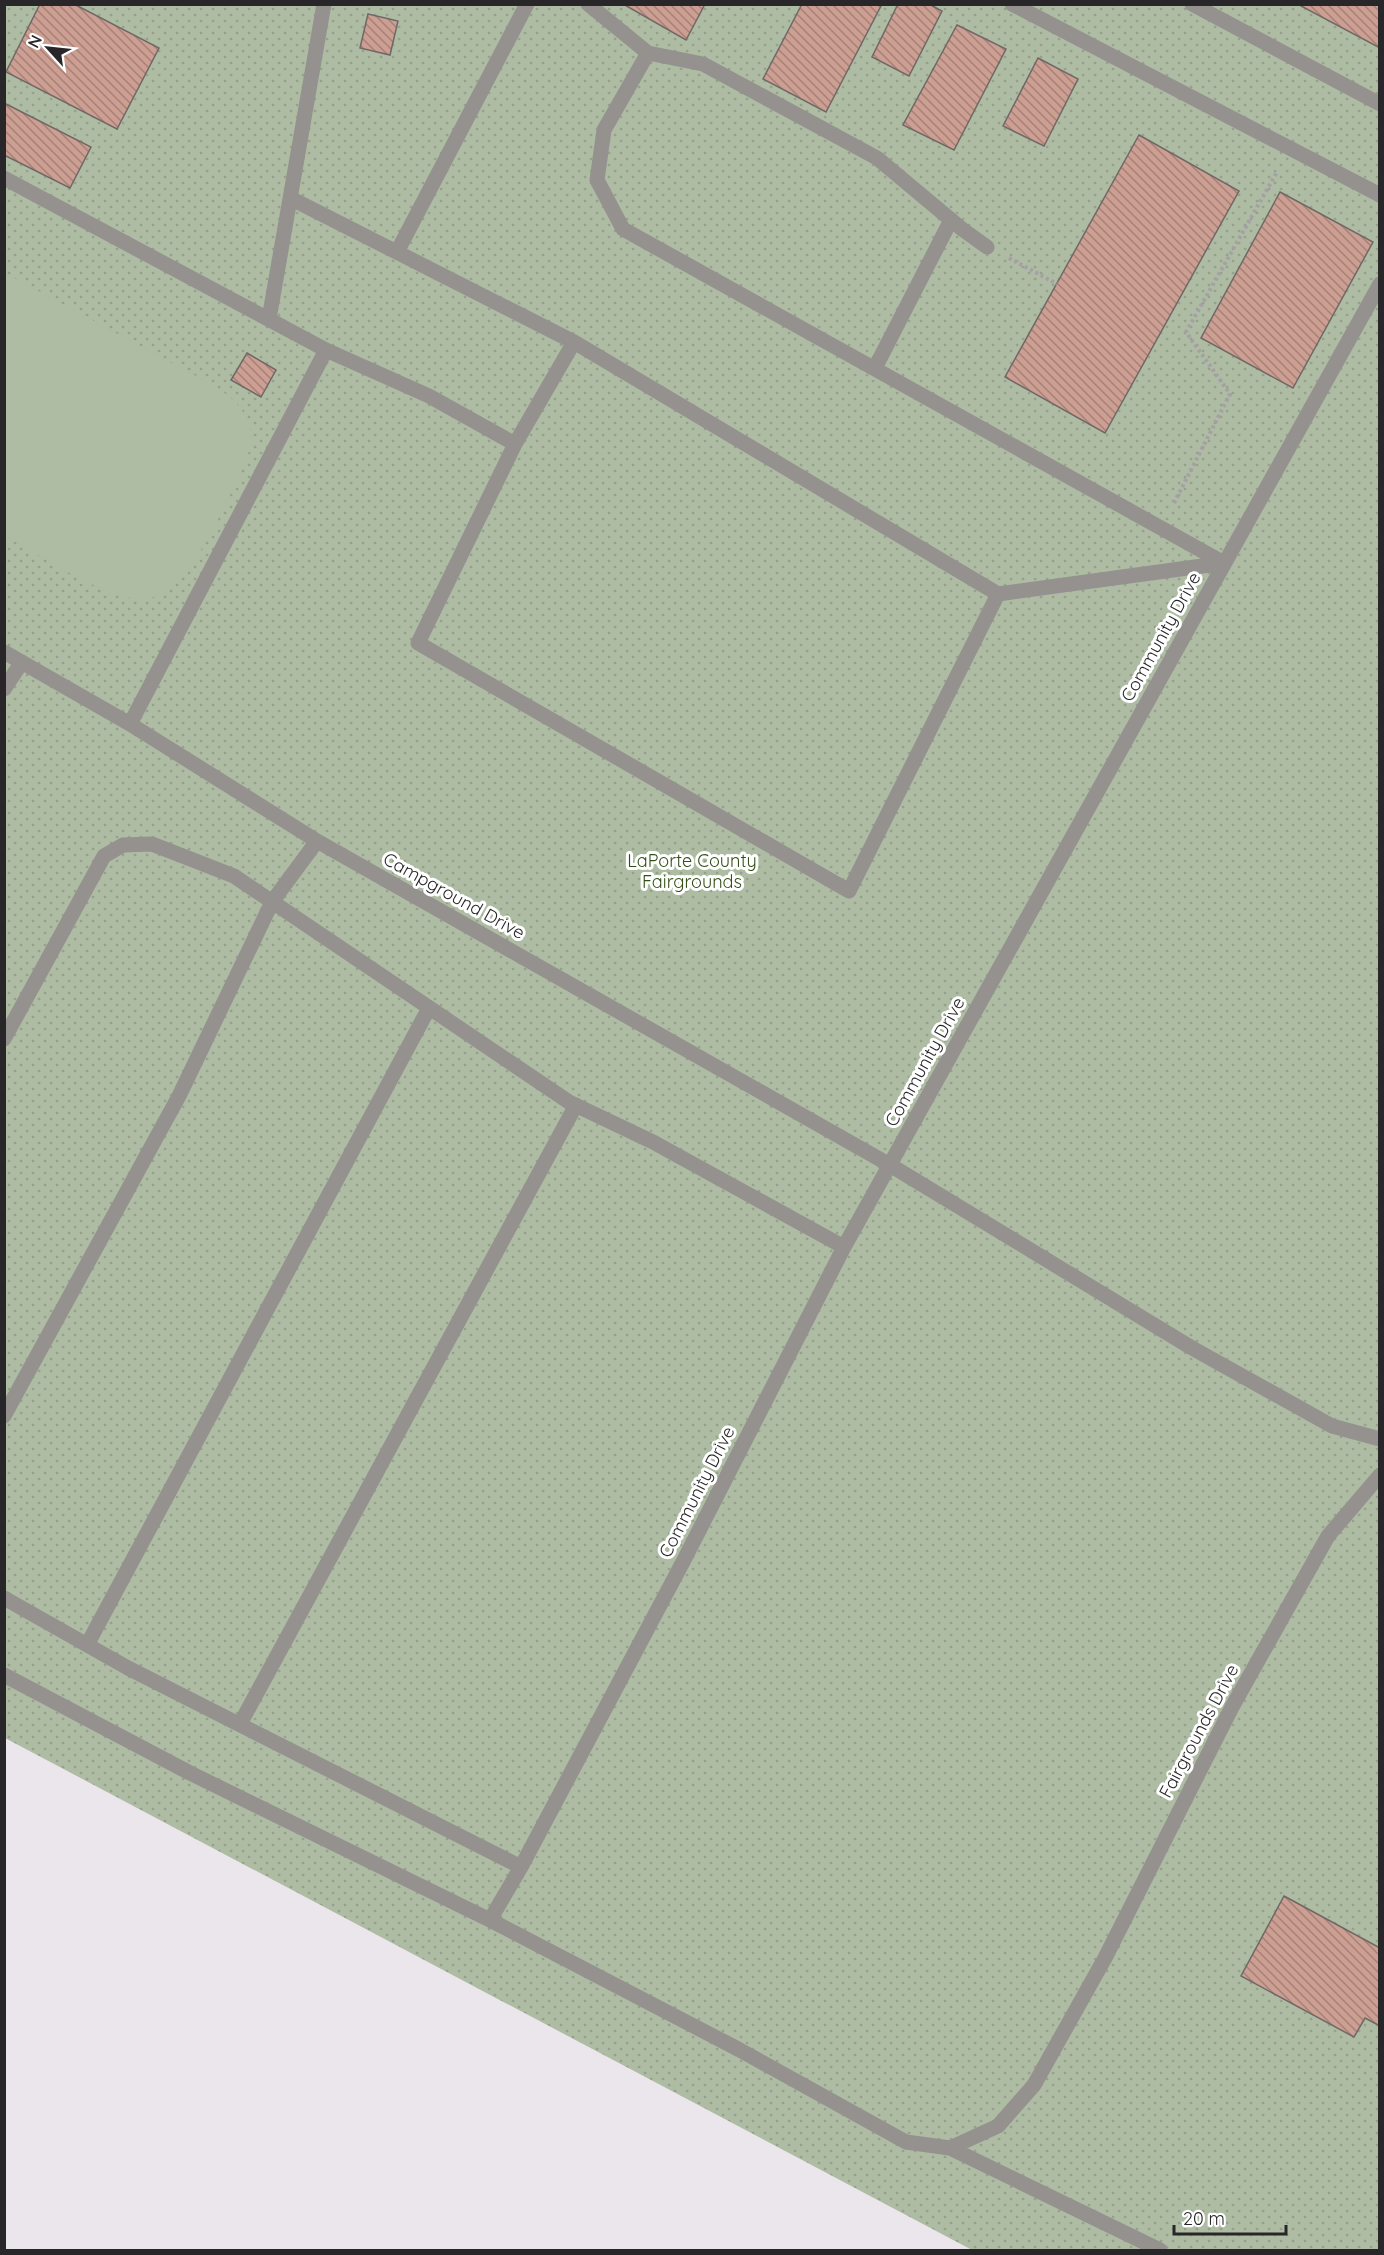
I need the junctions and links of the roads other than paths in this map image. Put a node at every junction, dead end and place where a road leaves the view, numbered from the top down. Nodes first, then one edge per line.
1 (324, 4) edge
2 (527, 4) edge
3 (588, 4) edge
4 (1012, 4) edge
5 (1192, 4) edge
6 (648, 53) junction
7 (1380, 104) edge
8 (4, 178) edge
9 (1380, 195) edge
10 (292, 199) junction
11 (951, 220) junction
12 (987, 247) road end
13 (397, 252) junction
14 (1380, 284) edge
15 (269, 319) junction
16 (574, 342) junction
17 (326, 350) junction
18 (875, 369) junction
19 (515, 444) junction
20 (1224, 563) junction
21 (998, 594) junction
22 (4, 651) edge
23 (22, 662) junction
24 (4, 689) edge
25 (129, 724) junction
26 (316, 841) junction
27 (272, 902) junction
28 (429, 1008) junction
29 (4, 1039) edge
30 (576, 1105) junction
31 (890, 1165) junction
32 (844, 1247) junction
33 (4, 1416) edge
34 (1380, 1439) edge
35 (1380, 1475) edge
36 (4, 1598) edge
37 (87, 1645) junction
38 (4, 1676) edge
39 (240, 1724) junction
40 (520, 1867) junction
41 (490, 1920) junction
42 (950, 2148) junction
43 (1160, 2250) edge

1 - 10 lane
2 - 13 lane
3 - 6 lane
4 - 9 lane
5 - 7 lane
6 - 11 lane
6 - 18 lane
8 - 15 lane
10 - 13 lane
10 - 15 lane
11 - 12 lane
11 - 18 lane
13 - 16 lane
14 - 20 lane, Community Drive
15 - 17 lane
16 - 19 lane
16 - 21 lane
17 - 19 lane
17 - 25 lane
18 - 20 lane
19 - 21 lane
20 - 21 lane
20 - 31 lane, Community Drive
22 - 23 lane, Campground Drive
23 - 24 lane
23 - 25 lane, Campground Drive
25 - 26 lane, Campground Drive
26 - 27 lane
26 - 31 lane, Campground Drive
27 - 28 lane
27 - 29 lane
27 - 33 lane
28 - 30 lane
28 - 37 lane
30 - 32 lane
30 - 39 lane
31 - 32 lane, Community Drive
31 - 34 lane, Campground Drive
32 - 40 lane, Community Drive
35 - 42 lane, Fairgrounds Drive
36 - 37 lane
37 - 39 lane
38 - 41 lane
39 - 40 lane
40 - 41 lane, Community Drive
41 - 42 lane
42 - 43 lane

